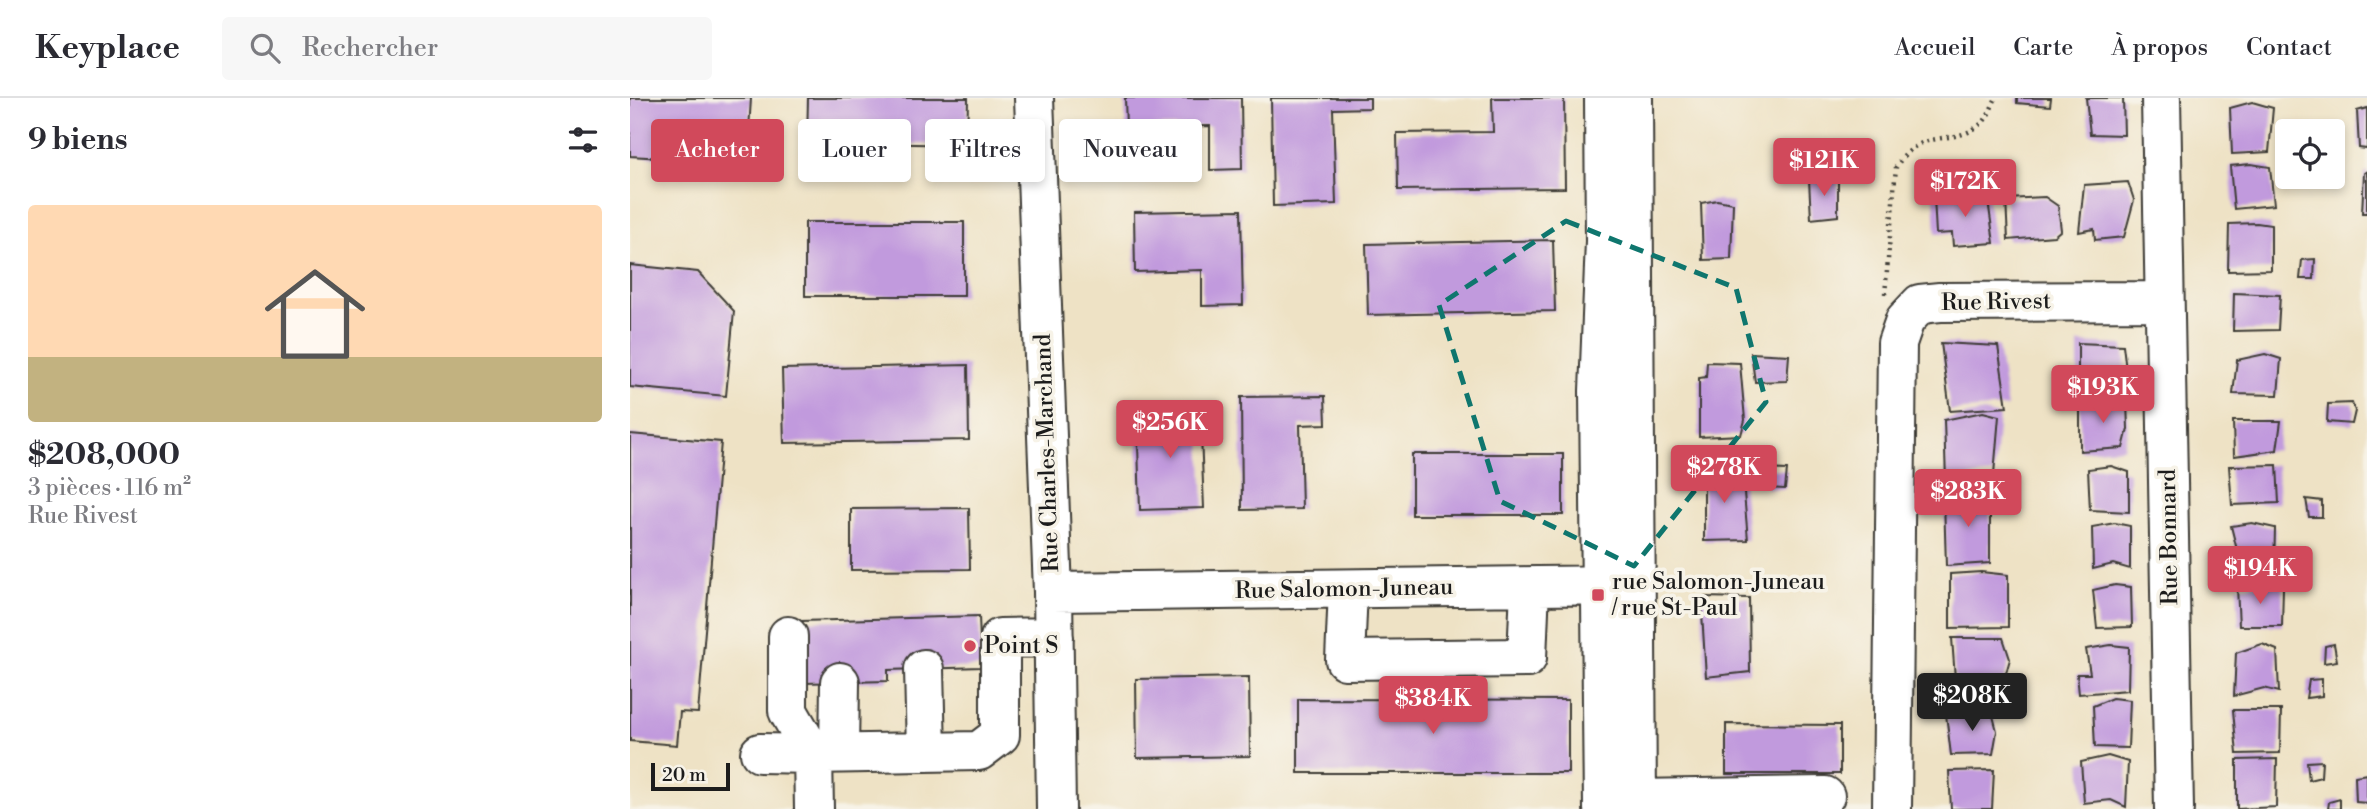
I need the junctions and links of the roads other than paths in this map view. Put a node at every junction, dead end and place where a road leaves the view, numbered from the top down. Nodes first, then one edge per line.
1 (1034, 98) edge
2 (1604, 98) edge
3 (1633, 98) edge
4 (2161, 98) edge
5 (1619, 236) junction
6 (2164, 301) junction
7 (1618, 586) junction
8 (1530, 587) junction
9 (1348, 589) junction
10 (1053, 593) junction
11 (788, 636) dead end
12 (1054, 637) junction
13 (924, 669) dead end
14 (840, 682) dead end
15 (1054, 733) junction
16 (1000, 735) junction
17 (926, 752) junction
18 (760, 753) dead end
19 (826, 754) junction
20 (1825, 796) dead end
21 (1625, 806) edge
22 (814, 809) edge
23 (1056, 809) edge
24 (1892, 809) edge
25 (2174, 809) edge

1 - 10 street, Rue Charles-Marchand
2 - 5 street
3 - 5 street
4 - 6 street, Rue Bonnard
5 - 7 street
6 - 24 street, Rue Rivest
6 - 25 street, Rue Bonnard
7 - 8 street, Rue Salomon-Juneau
7 - 21 street
8 - 9 street, Rue Salomon-Juneau
8 - 9 street
9 - 10 street, Rue Salomon-Juneau
10 - 12 street, Rue Charles-Marchand
11 - 19 street
12 - 15 street, Rue Charles-Marchand
12 - 16 street
13 - 17 street
14 - 19 street
15 - 16 street
15 - 23 street, Rue Charles-Marchand
16 - 17 street
17 - 19 street
18 - 19 street
19 - 22 street
20 - 21 street

